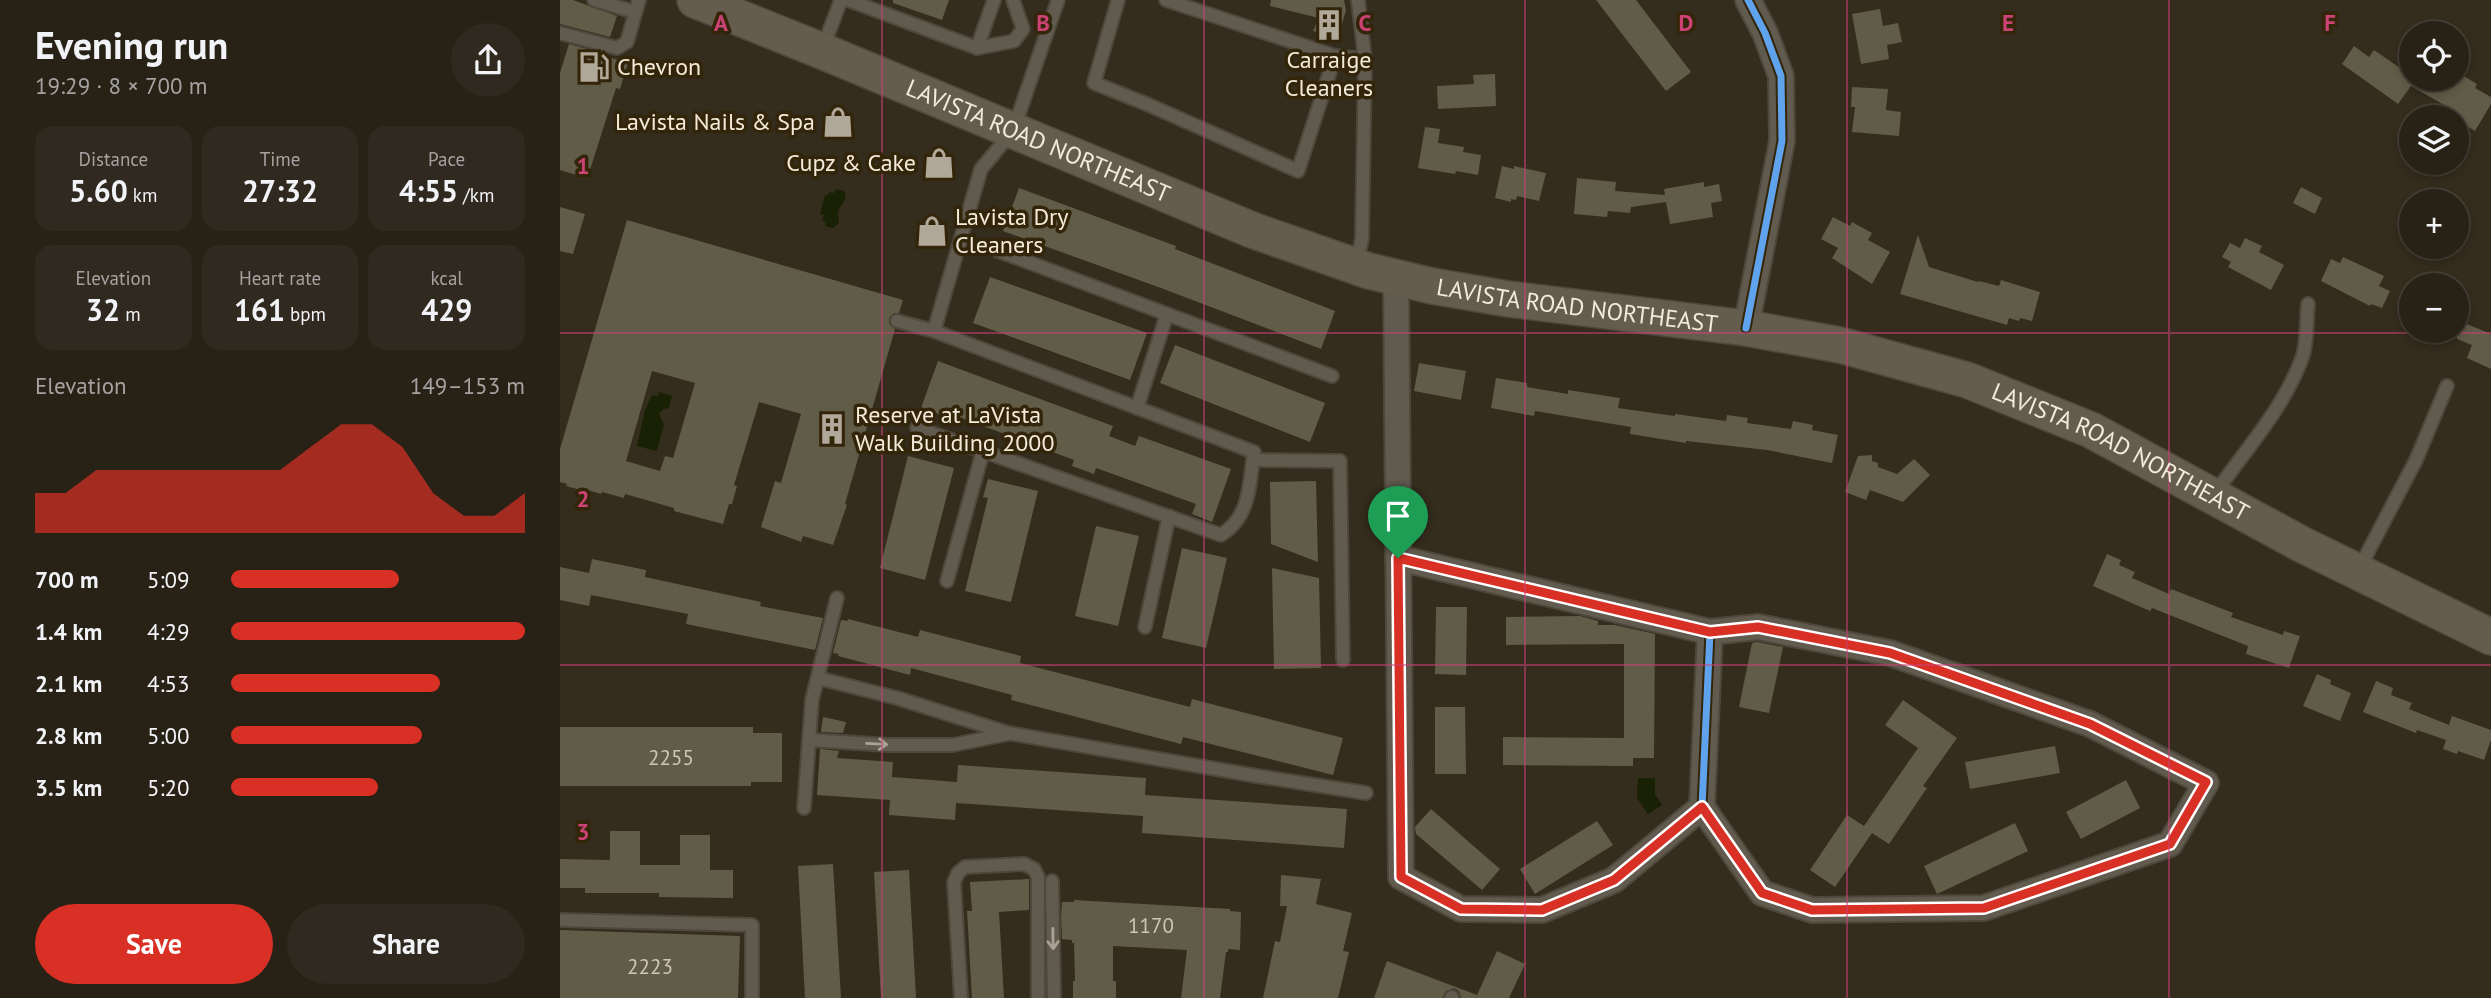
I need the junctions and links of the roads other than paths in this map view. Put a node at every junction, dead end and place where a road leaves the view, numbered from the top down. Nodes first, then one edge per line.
1 (695, 0) edge
2 (841, 0) edge
3 (848, 0) edge
4 (994, 0) edge
5 (1013, 0) edge
6 (1058, 0) edge
7 (1118, 0) edge
8 (1166, 0) edge
9 (1358, 0) edge
10 (1748, 0) edge
11 (595, 2) edge
12 (637, 6) edge
13 (564, 31) edge
14 (977, 48) junction
15 (822, 51) junction
16 (1335, 55) junction
17 (1365, 59) junction
18 (1013, 131) junction
19 (996, 250) dead end
20 (1357, 267) junction
21 (1396, 278) junction
22 (2308, 304) dead end
23 (1167, 314) junction
24 (897, 321) dead end
25 (1746, 328) junction
26 (934, 331) junction
27 (1332, 376) dead end
28 (2447, 386) dead end
29 (1137, 408) junction
30 (917, 428) dead end
31 (983, 451) junction
32 (1253, 460) junction
33 (2214, 495) junction
34 (1169, 516) junction
35 (1398, 558) junction
36 (2357, 573) junction
37 (947, 581) dead end
38 (837, 598) dead end
39 (1145, 627) dead end
40 (1710, 632) junction
41 (2491, 637) edge
42 (1343, 660) dead end
43 (818, 678) junction
44 (1008, 733) junction
45 (809, 740) junction
46 (1366, 793) dead end
47 (1702, 807) junction
48 (804, 808) dead end
49 (1052, 881) dead end
50 (560, 920) edge
51 (752, 998) edge
52 (961, 998) edge
53 (1038, 998) edge
54 (1054, 998) edge

1 - 15 main road, LAVISTA ROAD NORTHEAST
2 - 15 lane
3 - 14 lane
4 - 14 lane
5 - 14 lane
6 - 18 lane
7 - 16 lane
8 - 16 lane
9 - 17 lane
10 - 25 street
11 - 12 lane
12 - 13 lane
15 - 18 main road, LAVISTA ROAD NORTHEAST
16 - 17 lane
17 - 20 lane
18 - 20 main road, LAVISTA ROAD NORTHEAST
18 - 26 lane
19 - 23 lane
20 - 21 main road, LAVISTA ROAD NORTHEAST
21 - 25 main road, LAVISTA ROAD NORTHEAST
21 - 35 street
22 - 33 lane
23 - 27 lane
23 - 29 lane
24 - 26 lane
25 - 33 main road, LAVISTA ROAD NORTHEAST
26 - 29 lane
28 - 36 lane
29 - 32 lane
30 - 31 lane
31 - 34 lane
31 - 37 lane
32 - 34 lane
32 - 42 lane
33 - 36 main road, LAVISTA ROAD NORTHEAST
34 - 39 lane
35 - 40 street
35 - 47 street
36 - 41 main road, LAVISTA ROAD NORTHEAST
38 - 43 lane
40 - 47 street
40 - 47 street
43 - 44 lane
43 - 45 lane
45 -> 44 lane
44 - 46 lane
45 - 48 lane
49 -> 54 lane
50 - 51 lane
52 - 53 lane

